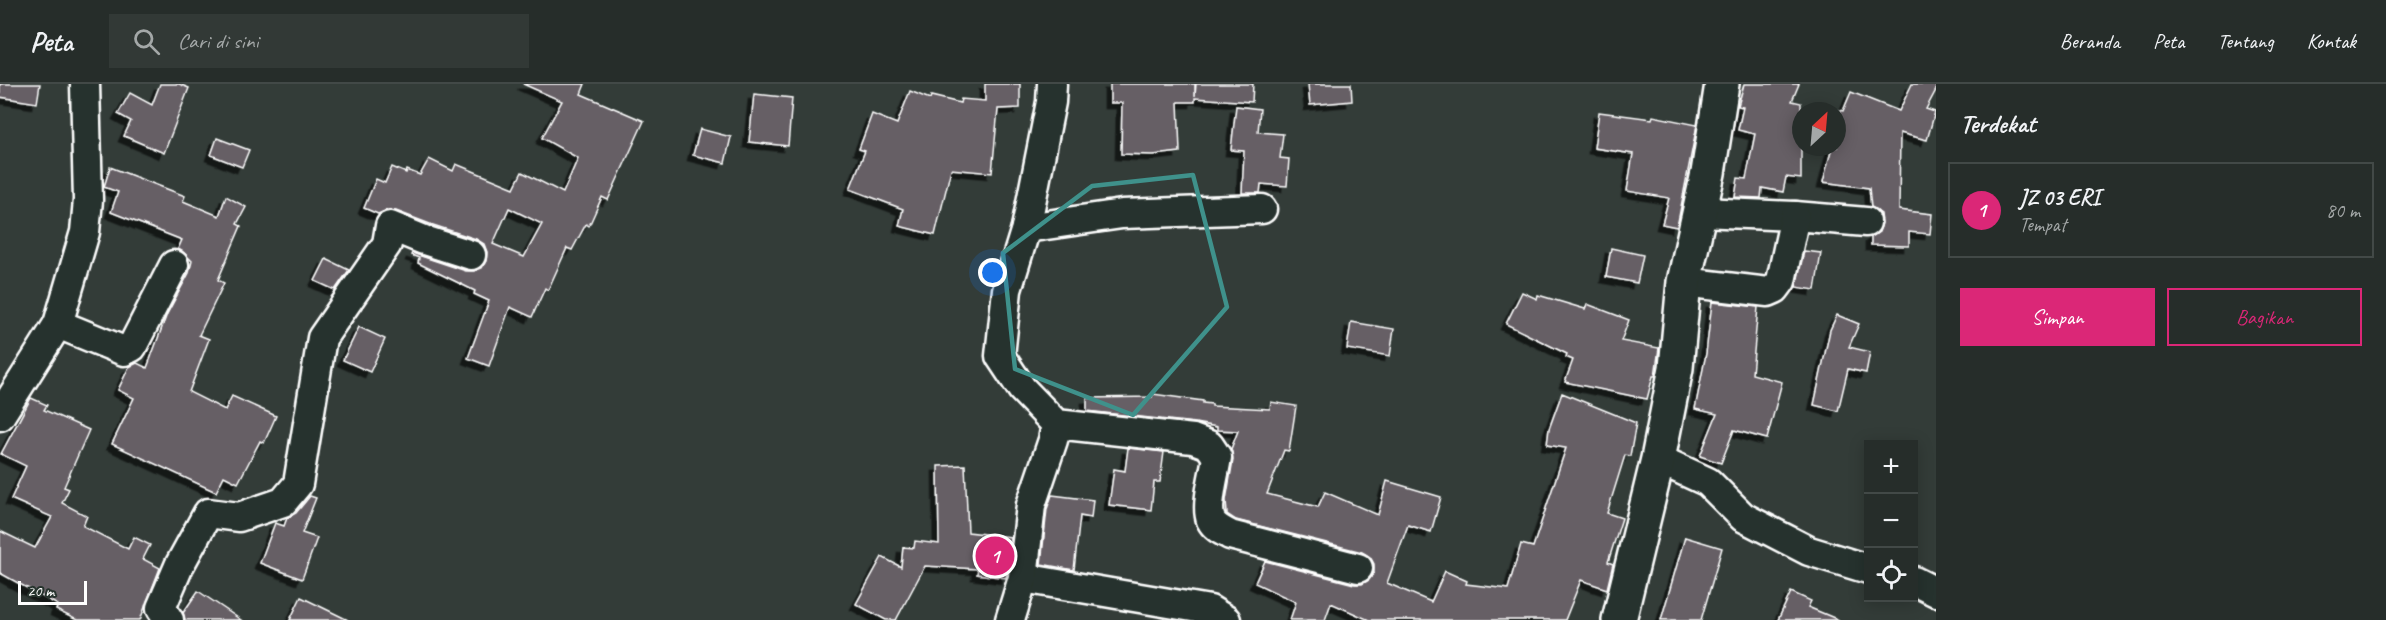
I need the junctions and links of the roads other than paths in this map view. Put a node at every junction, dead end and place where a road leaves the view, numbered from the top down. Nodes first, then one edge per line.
1 (85, 84) edge
2 (1052, 84) edge
3 (1722, 84) edge
4 (1262, 209) dead end
5 (1701, 212) junction
6 (1795, 216) junction
7 (1866, 222) dead end
8 (1026, 228) junction
9 (471, 255) dead end
10 (174, 265) dead end
11 (1684, 282) junction
12 (58, 324) junction
13 (0, 416) edge
14 (1056, 424) junction
15 (1658, 459) junction
16 (1864, 567) edge
17 (1358, 568) dead end
18 (1023, 578) junction
19 (1918, 583) edge
20 (1936, 592) edge
21 (169, 620) edge
22 (1010, 620) edge
23 (1226, 620) edge
24 (1619, 620) edge

1 - 12 street
2 - 8 street
3 - 5 street
4 - 8 street
5 - 6 street
5 - 11 street
6 - 7 street
6 - 11 street
8 - 14 street
9 - 21 street
10 - 12 street
11 - 15 street
12 - 13 street
14 - 17 street
14 - 18 street
15 - 16 street
15 - 24 street
18 - 22 street
18 - 23 street
19 - 20 street

